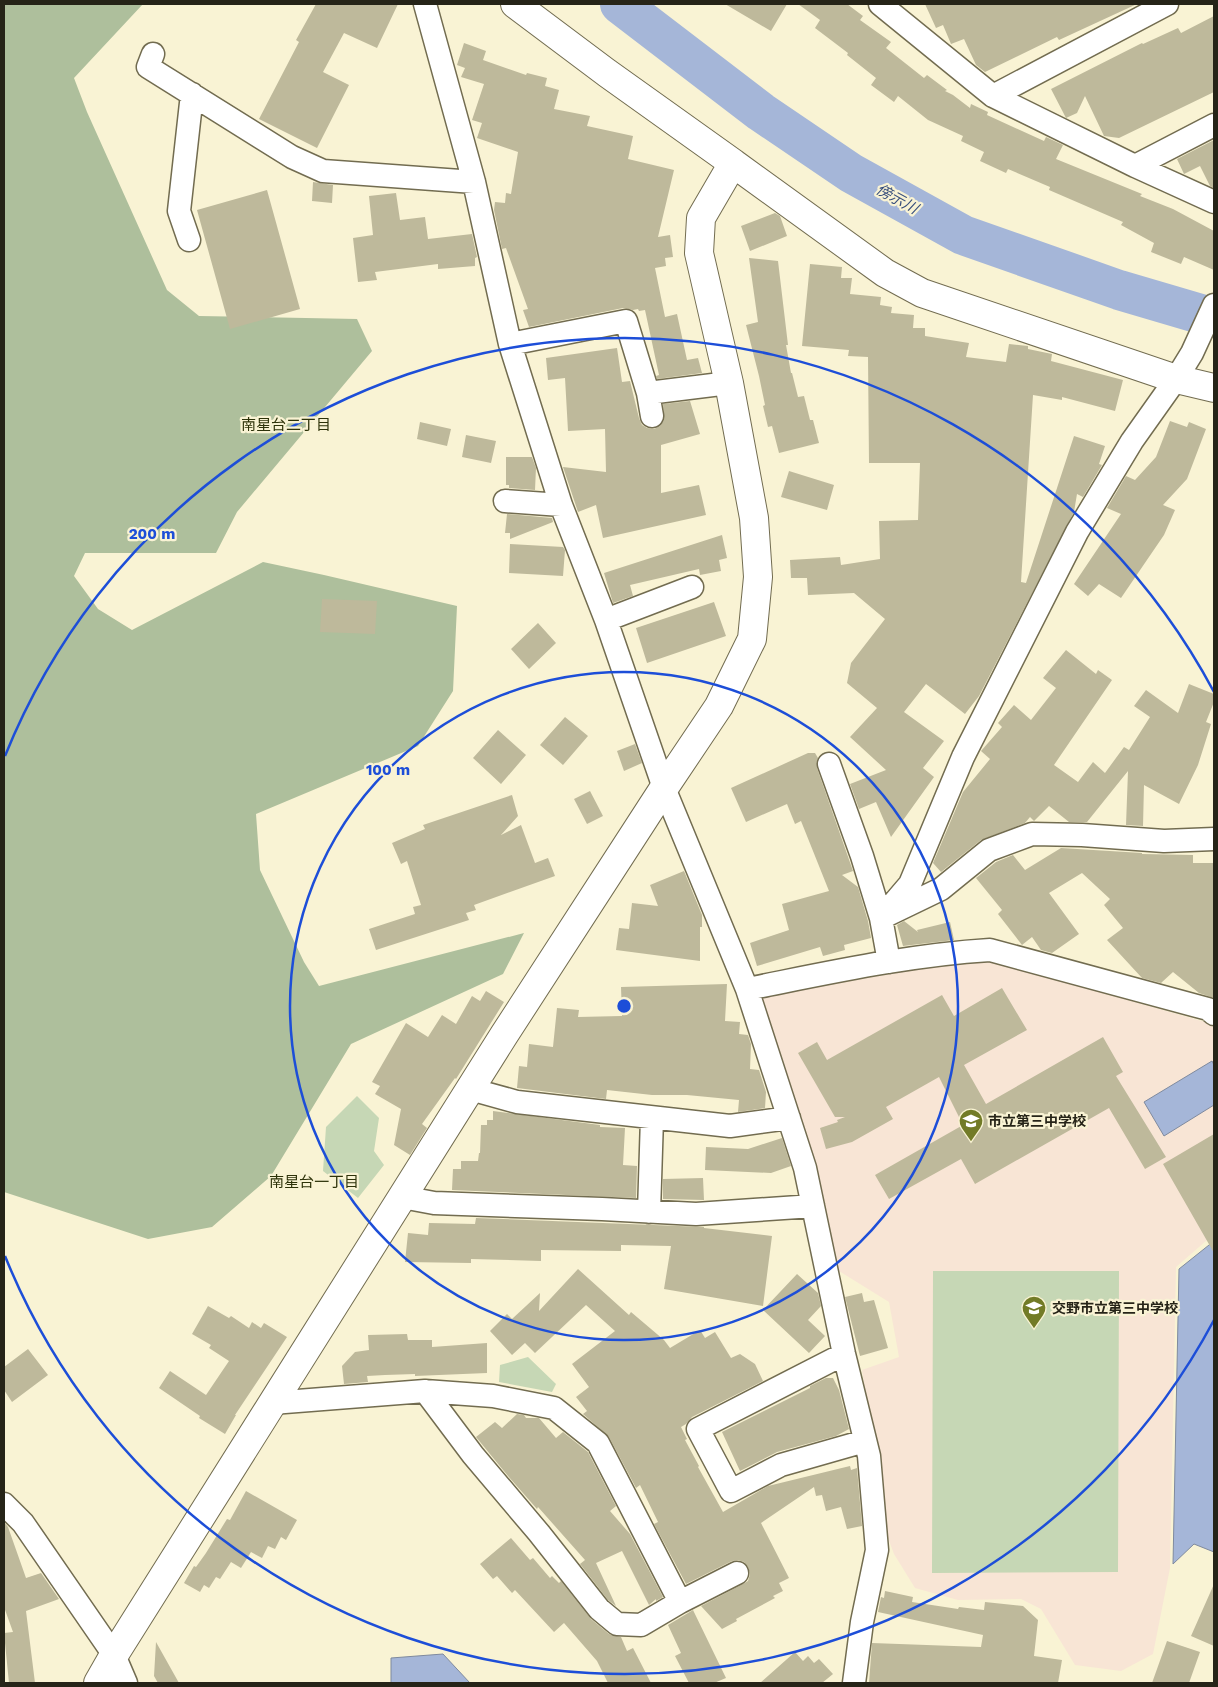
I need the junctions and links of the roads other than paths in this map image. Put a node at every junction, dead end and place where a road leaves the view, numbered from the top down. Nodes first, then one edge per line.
1 (425, 4) edge
2 (515, 4) edge
3 (1167, 4) edge
4 (888, 6) edge
5 (153, 54) dead end
6 (192, 94) junction
7 (993, 96) junction
8 (1214, 125) edge
9 (733, 163) junction
10 (1135, 166) junction
11 (474, 182) junction
12 (1214, 202) edge
13 (189, 240) dead end
14 (1214, 305) edge
15 (510, 344) junction
16 (1176, 379) junction
17 (729, 383) junction
18 (1214, 388) edge
19 (648, 393) junction
20 (652, 416) dead end
21 (505, 501) dead end
22 (561, 505) junction
23 (692, 587) dead end
24 (606, 620) junction
25 (829, 764) dead end
26 (664, 788) junction
27 (1214, 839) edge
28 (881, 918) junction
29 (889, 962) junction
30 (747, 990) junction
31 (1214, 1014) edge
32 (470, 1089) junction
33 (652, 1118) junction
34 (789, 1118) junction
35 (402, 1197) junction
36 (813, 1206) junction
37 (649, 1212) junction
38 (844, 1354) junction
39 (425, 1391) junction
40 (272, 1403) junction
41 (865, 1441) junction
42 (4, 1504) edge
43 (736, 1573) dead end
44 (680, 1602) junction
45 (114, 1655) junction
46 (98, 1683) edge
47 (126, 1683) edge
48 (854, 1683) edge

1 - 11 street
2 - 9 street
3 - 7 street
4 - 7 street
5 - 6 street
6 - 11 street
6 - 13 street
7 - 10 street
8 - 10 street
9 - 16 street
9 - 17 street
10 - 12 street
11 - 15 street
14 - 16 street
15 - 19 street
15 - 22 street
16 - 18 street
16 - 28 street
17 - 19 street
17 - 26 street
19 - 20 street
21 - 22 street
22 - 24 street
23 - 24 street
24 - 26 street
25 - 28 street
26 - 30 street
26 - 32 street
27 - 28 street
28 - 29 street
29 - 30 street
29 - 31 street
30 - 34 street
32 - 33 street
32 - 35 street
33 - 34 street
33 - 37 street
34 - 36 street
35 - 37 street
35 - 40 street
36 - 37 street
36 - 38 street
38 - 41 street
38 - 41 street
39 - 40 street
39 - 44 street
39 - 44 street
40 - 45 street
41 - 48 street
42 - 45 street
43 - 44 street
45 - 46 street
45 - 47 street

